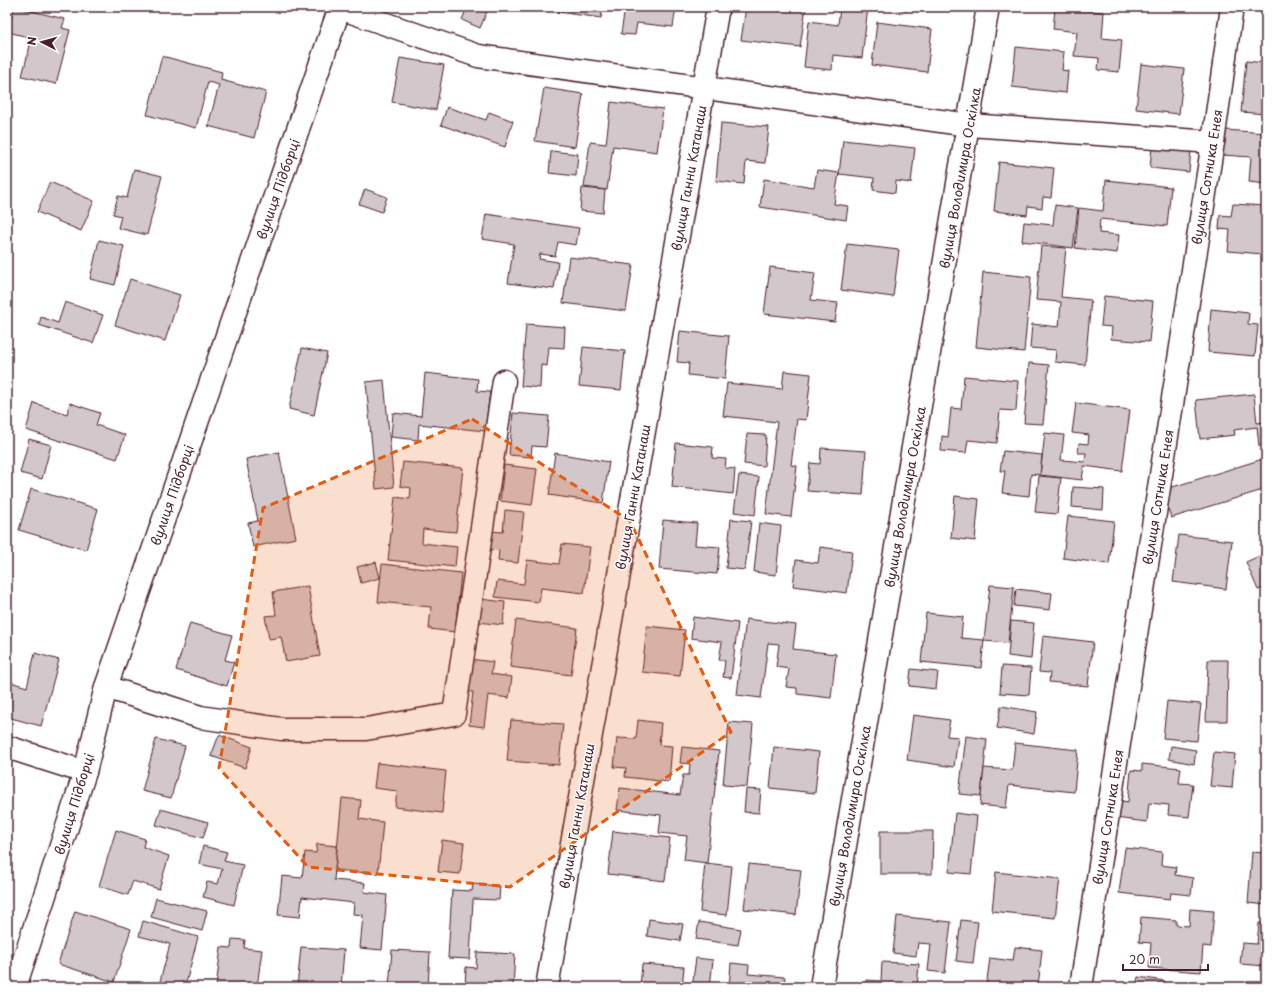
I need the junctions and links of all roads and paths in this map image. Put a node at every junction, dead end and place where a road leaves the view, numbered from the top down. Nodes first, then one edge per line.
1 (718, 7) edge
2 (988, 7) edge
3 (1232, 7) edge
4 (340, 8) edge
5 (704, 88) junction
6 (969, 125) junction
7 (1213, 142) junction
8 (504, 381) dead end
9 (106, 687) junction
10 (7, 747) edge
11 (85, 772) junction
12 (16, 987) edge
13 (547, 987) edge
14 (821, 987) edge
15 (1081, 987) edge

1 - 5 street, вулиця Ганни Катанаш
2 - 6 street, вулиця Володимира Оскілка
3 - 7 street, вулиця Сотника Енея
4 - 5 street
4 - 9 street, вулиця Підборці
5 - 6 street
5 - 13 street, вулиця Ганни Катанаш
6 - 7 street
6 - 14 street, вулиця Володимира Оскілка
7 - 15 street, вулиця Сотника Енея
8 - 9 street
9 - 11 street, вулиця Підборці
10 - 11 street
11 - 12 street, вулиця Підборці

